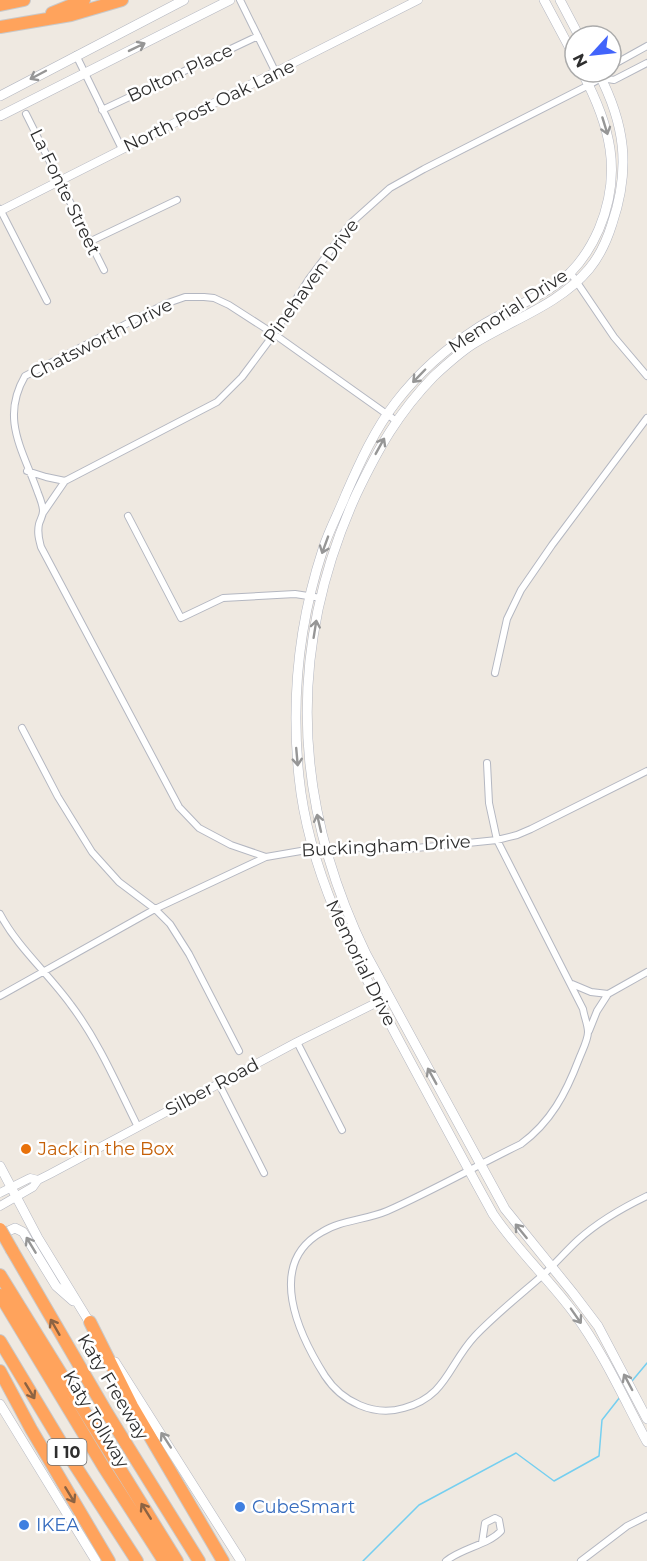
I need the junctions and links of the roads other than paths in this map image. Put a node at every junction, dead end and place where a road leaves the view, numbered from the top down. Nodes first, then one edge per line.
1 (24, 0) edge
2 (84, 0) edge
3 (122, 0) edge
4 (184, 0) edge
5 (230, 0) edge
6 (240, 0) edge
7 (418, 0) edge
8 (544, 0) edge
9 (560, 0) edge
10 (0, 5) edge
11 (573, 24) edge
12 (0, 27) edge
13 (0, 32) edge
14 (258, 36) junction
15 (563, 36) edge
16 (644, 48) edge
17 (76, 55) junction
18 (623, 59) edge
19 (647, 62) edge
20 (84, 72) junction
21 (276, 73) junction
22 (623, 75) edge
23 (605, 84) edge
24 (589, 85) joint
25 (0, 96) edge
26 (102, 110) junction
27 (26, 114) dead end
28 (0, 116) edge
29 (122, 149) junction
30 (60, 182) junction
31 (177, 200) dead end
32 (0, 210) edge
33 (91, 241) junction
34 (104, 270) dead end
35 (570, 272) junction
36 (576, 281) junction
37 (47, 301) dead end
38 (274, 334) junction
39 (449, 349) junction
40 (455, 357) junction
41 (647, 376) edge
42 (392, 417) junction
43 (647, 418) edge
44 (27, 470) junction
45 (65, 481) junction
46 (43, 513) junction
47 (128, 516) dead end
48 (310, 596) junction
49 (321, 598) junction
50 (495, 673) dead end
51 (296, 720) junction
52 (307, 720) junction
53 (22, 728) dead end
54 (487, 763) dead end
55 (647, 771) edge
56 (497, 840) junction
57 (324, 847) junction
58 (313, 848) junction
59 (266, 857) junction
60 (155, 909) junction
61 (0, 914) edge
62 (44, 971) junction
63 (647, 972) edge
64 (571, 984) junction
65 (608, 994) junction
66 (0, 996) edge
67 (388, 998) junction
68 (378, 1002) junction
69 (588, 1032) junction
70 (297, 1042) junction
71 (239, 1051) dead end
72 (219, 1084) junction
73 (444, 1099) junction
74 (433, 1104) junction
75 (138, 1127) junction
76 (342, 1130) dead end
77 (480, 1165) junction
78 (0, 1166) edge
79 (469, 1170) junction
80 (264, 1173) dead end
81 (38, 1180) junction
82 (11, 1188) junction
83 (0, 1193) edge
84 (647, 1196) edge
85 (16, 1198) junction
86 (0, 1206) edge
87 (0, 1229) edge
88 (0, 1235) edge
89 (551, 1267) junction
90 (0, 1275) edge
91 (543, 1275) junction
92 (0, 1289) edge
93 (0, 1295) edge
94 (80, 1306) junction
95 (90, 1322) junction
96 (0, 1341) edge
97 (40, 1361) junction
98 (0, 1371) edge
99 (0, 1404) edge
100 (645, 1415) edge
101 (647, 1442) edge
102 (647, 1516) edge
103 (482, 1543) dead end
104 (96, 1561) edge
105 (109, 1561) edge
106 (137, 1561) edge
107 (164, 1561) edge
108 (177, 1561) edge
109 (198, 1561) edge
110 (223, 1561) edge
111 (241, 1561) edge
112 (446, 1561) edge
113 (581, 1561) edge

1 - 10 highway
2 - 13 highway
3 - 12 highway
4 - 17 main road
20 -> 5 main road
6 - 14 street
7 - 21 street, North Post Oak Lane
8 - 15 main road
9 - 11 main road
14 - 21 street
14 - 26 street, Bolton Place
16 - 18 street
16 - 19 street
17 - 20 street
17 -> 25 main road
19 - 22 street, Pinehaven Drive
20 - 26 street
20 - 28 main road
21 - 29 street, North Post Oak Lane
23 - 36 main road, Memorial Drive
24 -> 35 main road, Memorial Drive
24 - 38 street, Pinehaven Drive
26 - 29 street
27 - 30 street, La Fonte Street
29 - 30 street, North Post Oak Lane
30 - 32 street, North Post Oak Lane
30 - 33 street, La Fonte Street
31 - 33 street
32 - 37 street
33 - 34 street, La Fonte Street
35 - 36 street
35 - 39 main road, Memorial Drive
36 - 40 main road, Memorial Drive
36 - 41 street
38 - 42 street, Chatsworth Drive
38 - 44 street, Chatsworth Drive
38 - 45 street, Pinehaven Drive
39 - 40 main road
39 -> 42 main road, Memorial Drive
40 - 42 main road, Memorial Drive
42 -> 48 main road, Memorial Drive
49 -> 42 main road, Memorial Drive
43 - 50 street
44 - 45 street
44 - 46 street, Chatsworth Drive
45 - 46 street, Pinehaven Drive
46 - 59 street, Chatsworth Drive
47 - 48 street
48 - 49 street
48 - 51 main road, Memorial Drive
52 -> 49 main road, Memorial Drive
51 - 52 main road
51 -> 58 main road, Memorial Drive
57 -> 52 main road, Memorial Drive
53 - 60 street
54 - 56 street
55 - 56 street, Buckingham Drive
56 - 57 street, Buckingham Drive
56 - 64 street
57 - 58 street, Buckingham Drive
57 - 67 main road, Memorial Drive
58 - 59 street, Buckingham Drive
58 - 68 main road, Memorial Drive
59 - 60 street, Buckingham Drive
60 - 62 street, Buckingham Drive
60 - 71 street
61 - 62 street
62 - 66 street, Buckingham Drive
62 - 75 street
63 - 65 street
64 - 65 street
64 - 69 street
65 - 69 street
67 - 68 street, Silber Road
73 -> 67 main road, Memorial Drive
68 - 70 street, Silber Road
68 - 74 main road, Memorial Drive
69 - 77 street
70 - 72 street, Silber Road
70 - 76 street
72 - 75 street, Silber Road
72 - 80 street
73 - 74 main road
73 - 77 main road, Memorial Drive
74 - 79 main road, Memorial Drive
75 - 81 street, Silber Road
77 - 79 street
89 -> 77 main road, Memorial Drive
78 - 82 main road
79 - 91 main road, Memorial Drive
79 - 91 street
81 - 82 street, Silber Road
81 - 85 street, Silber Road
82 - 83 street, Silber Road
82 - 85 main road
84 - 89 street
85 - 86 street, Silber Road
85 - 94 main road
109 -> 87 highway, Katy Freeway, bridge
94 -> 88 main road
89 - 91 street
100 -> 89 main road, Memorial Drive
108 -> 90 highway
91 -> 101 main road, Memorial Drive
92 - 97 highway
93 - 97 highway, Katy Tollway
94 - 95 main road
95 - 110 highway
111 -> 95 main road
96 -> 106 highway, I 10
97 - 107 highway, Katy Tollway
98 -> 105 highway
99 - 104 main road
102 - 113 street
103 - 112 street

